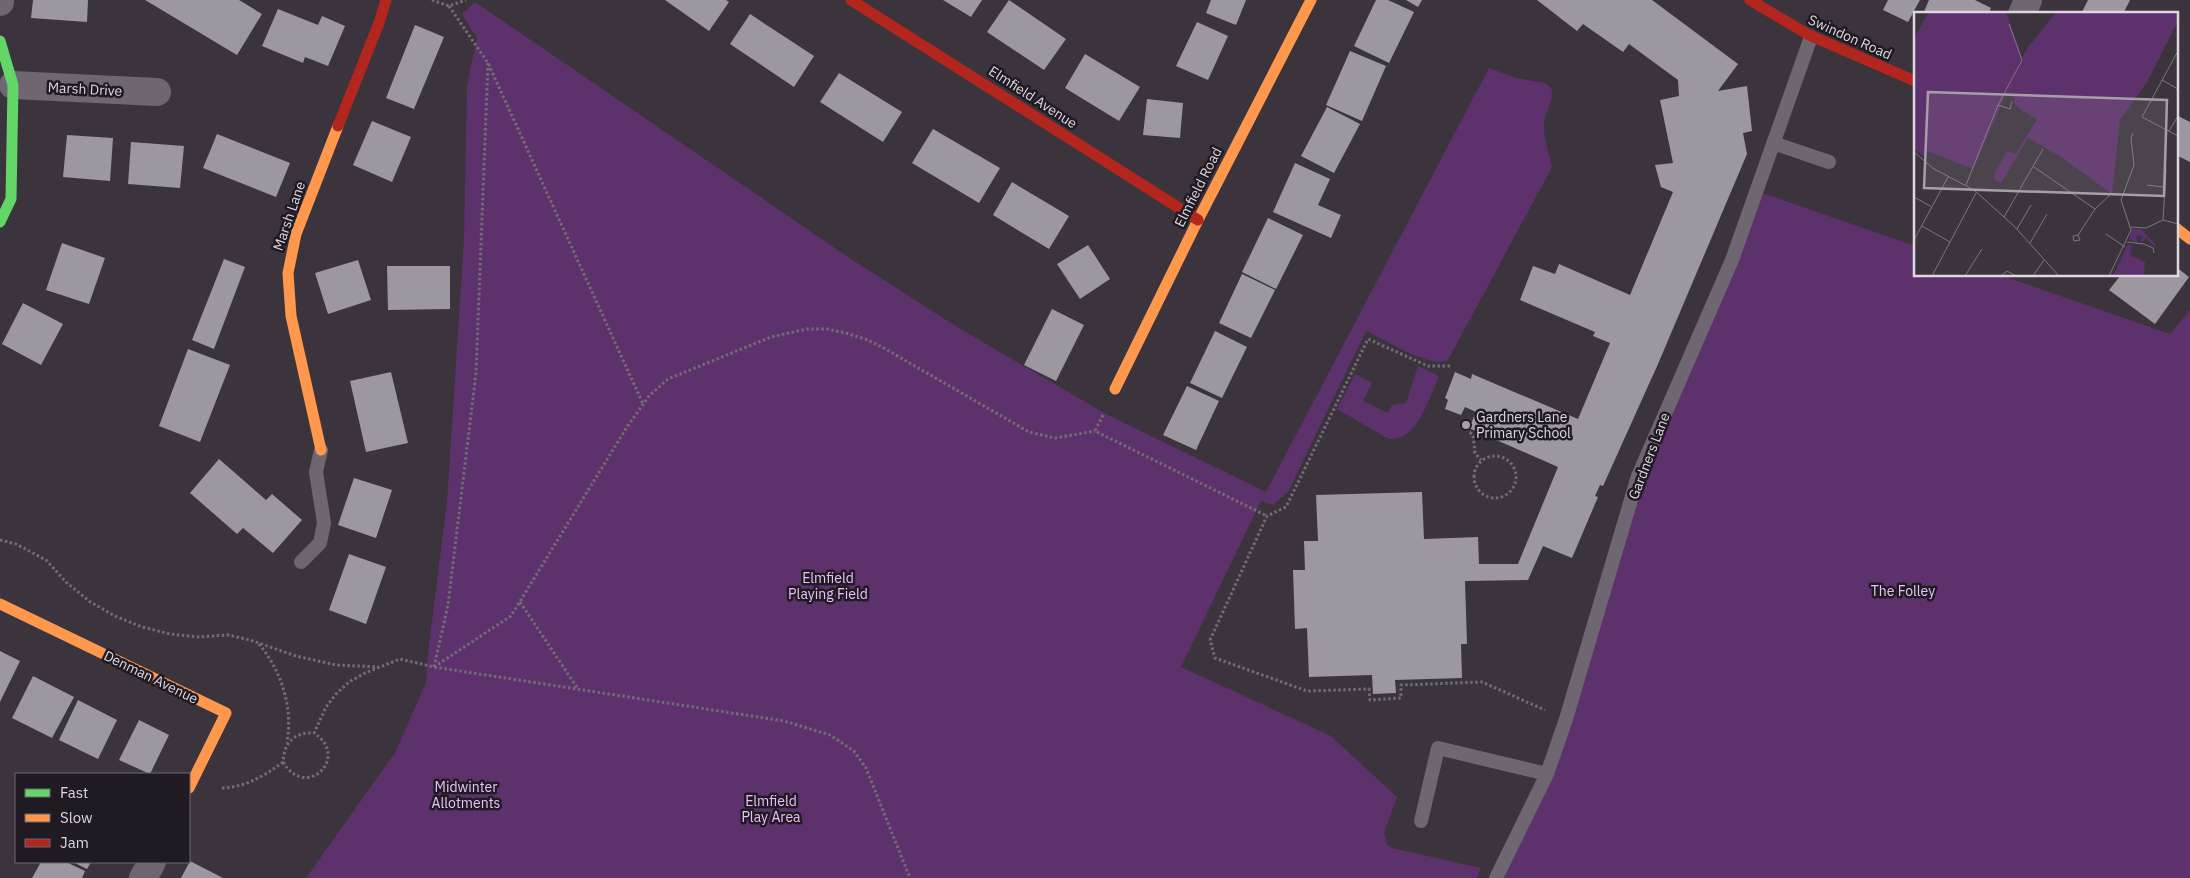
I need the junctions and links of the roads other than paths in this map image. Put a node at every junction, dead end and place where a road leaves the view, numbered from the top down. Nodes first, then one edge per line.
1 (386, 0) edge
2 (851, 0) edge
3 (1311, 0) edge
4 (1750, 0) edge
5 (2028, 0) edge
6 (2023, 12) edge
7 (1812, 37) junction
8 (0, 41) edge
9 (1914, 81) edge
10 (13, 85) junction
11 (157, 92) dead end
12 (1773, 144) junction
13 (1829, 162) dead end
14 (1198, 220) junction
15 (0, 222) edge
16 (2178, 230) edge
17 (2190, 239) edge
18 (1115, 390) road end
19 (321, 450) joint
20 (301, 562) dead end
21 (0, 604) edge
22 (1547, 774) junction
23 (191, 784) edge
24 (1421, 821) dead end
25 (151, 863) edge
26 (143, 878) edge
27 (1496, 878) edge

1 - 19 street, Marsh Lane
2 - 14 street, Elmfield Avenue
3 - 14 street, Elmfield Road
4 - 7 street, Swindon Road
5 - 6 street
7 - 9 street, Swindon Road
7 - 12 lane, Gardners Lane
8 - 10 street
10 - 11 street, Marsh Drive
10 - 15 street
12 - 13 lane
12 - 22 lane, Gardners Lane
14 - 18 street, Elmfield Road
16 - 17 street
19 - 20 lane
21 - 23 street, Denman Avenue
22 - 24 lane
22 - 27 lane, Gardners Lane
25 - 26 street

